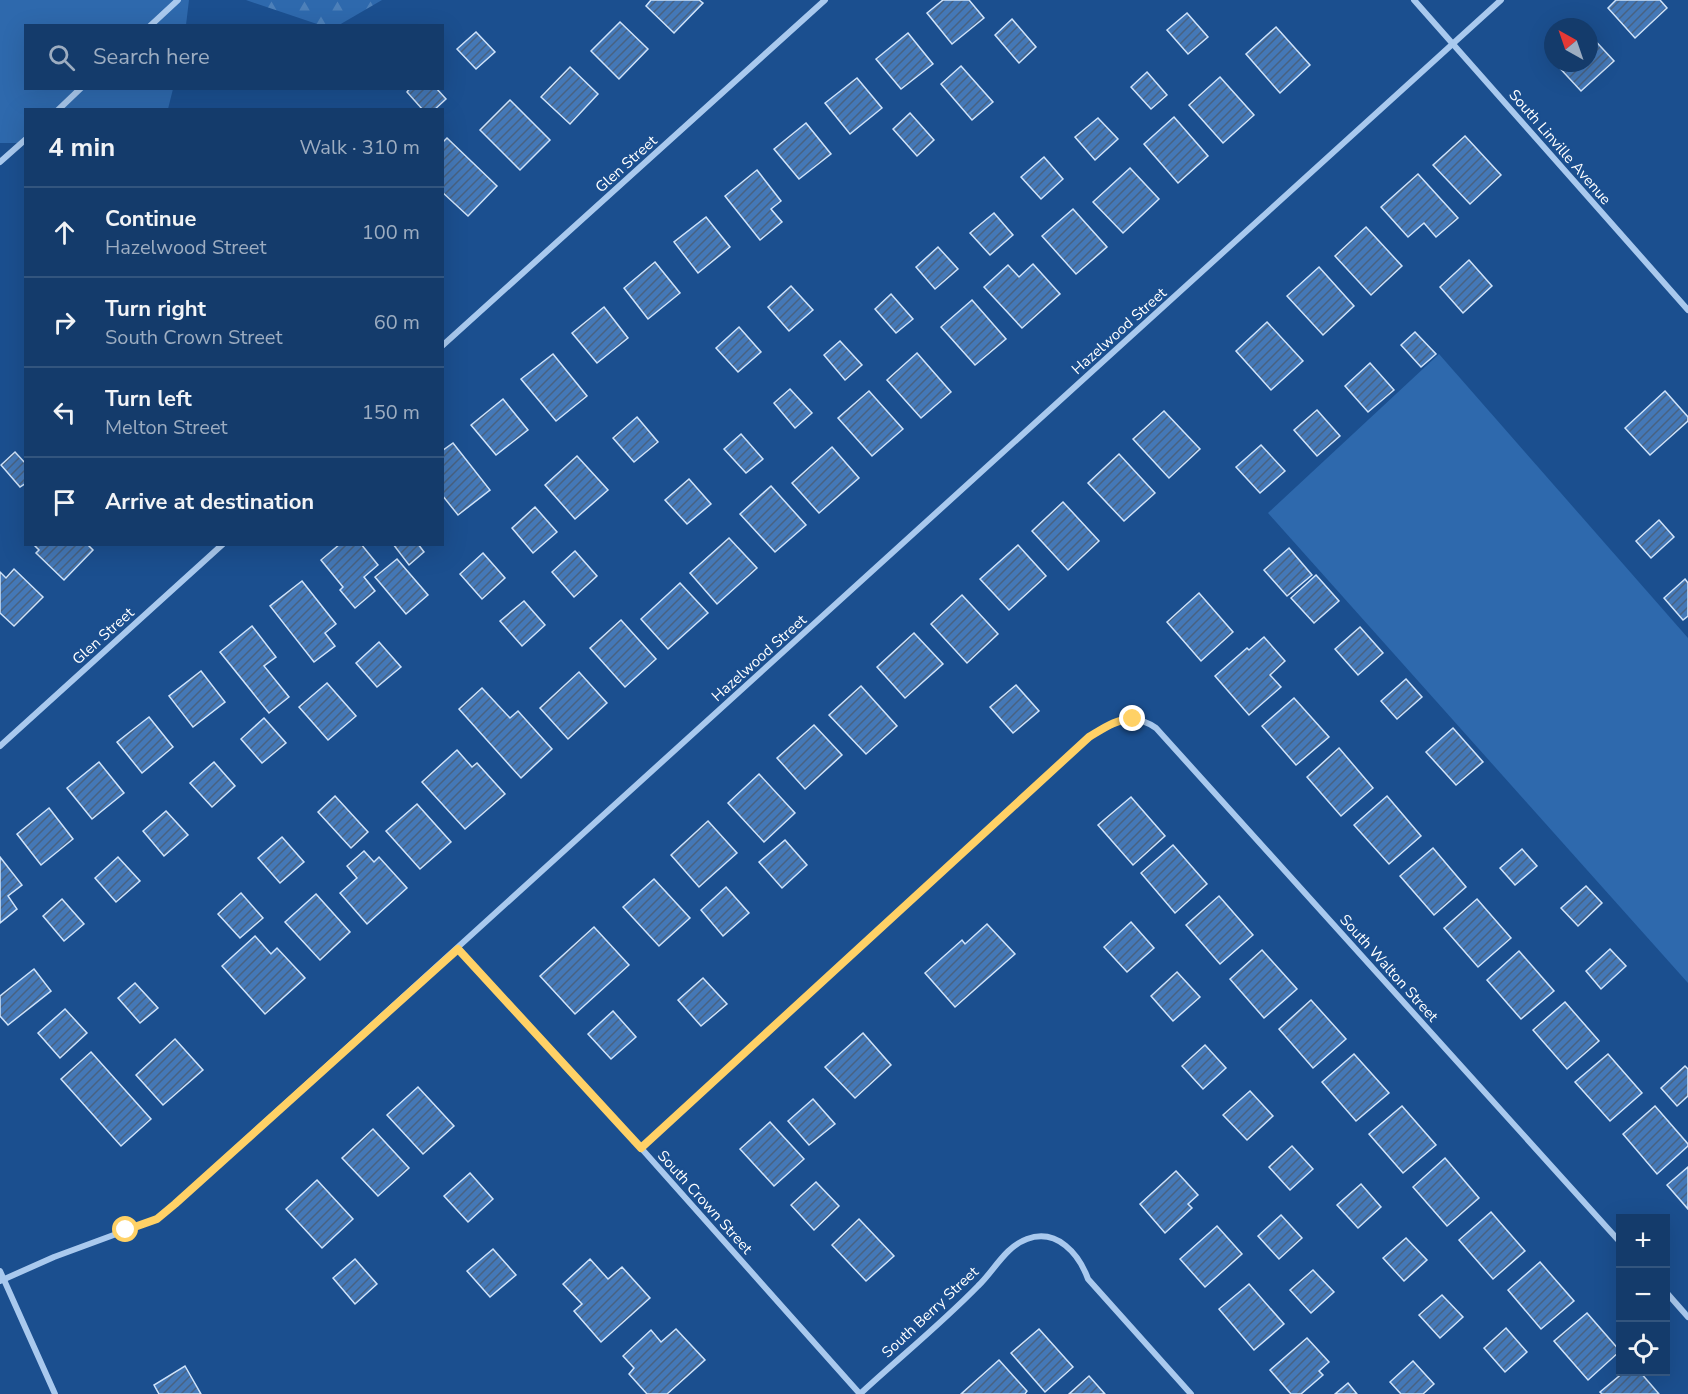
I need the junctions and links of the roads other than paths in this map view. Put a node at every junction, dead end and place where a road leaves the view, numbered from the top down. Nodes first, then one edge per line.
1 (178, 0) edge
2 (825, 0) edge
3 (1414, 0) edge
4 (1501, 0) edge
5 (152, 24) edge
6 (1453, 44) junction
7 (79, 90) edge
8 (60, 108) edge
9 (24, 141) edge
10 (0, 162) edge
11 (1688, 310) edge
12 (444, 344) edge
13 (221, 546) edge
14 (0, 746) edge
15 (458, 949) junction
16 (641, 1148) junction
17 (1616, 1238) edge
18 (0, 1271) edge
19 (2, 1280) edge
20 (1670, 1297) edge
21 (1688, 1317) edge
22 (55, 1394) edge
23 (860, 1394) edge
24 (1191, 1394) edge

1 - 5 street
2 - 12 street, Glen Street
3 - 6 street, South Linville Avenue
4 - 6 street, Hazelwood Street
6 - 11 street, South Linville Avenue
6 - 15 street, Hazelwood Street
7 - 8 street
9 - 10 street
13 - 14 street, Glen Street
15 - 16 street, South Crown Street
15 - 19 street, Hazelwood Street
16 - 17 street, South Walton Street
16 - 23 street, South Crown Street
18 - 19 street
19 - 22 street
20 - 21 street
23 - 24 street, South Berry Street

